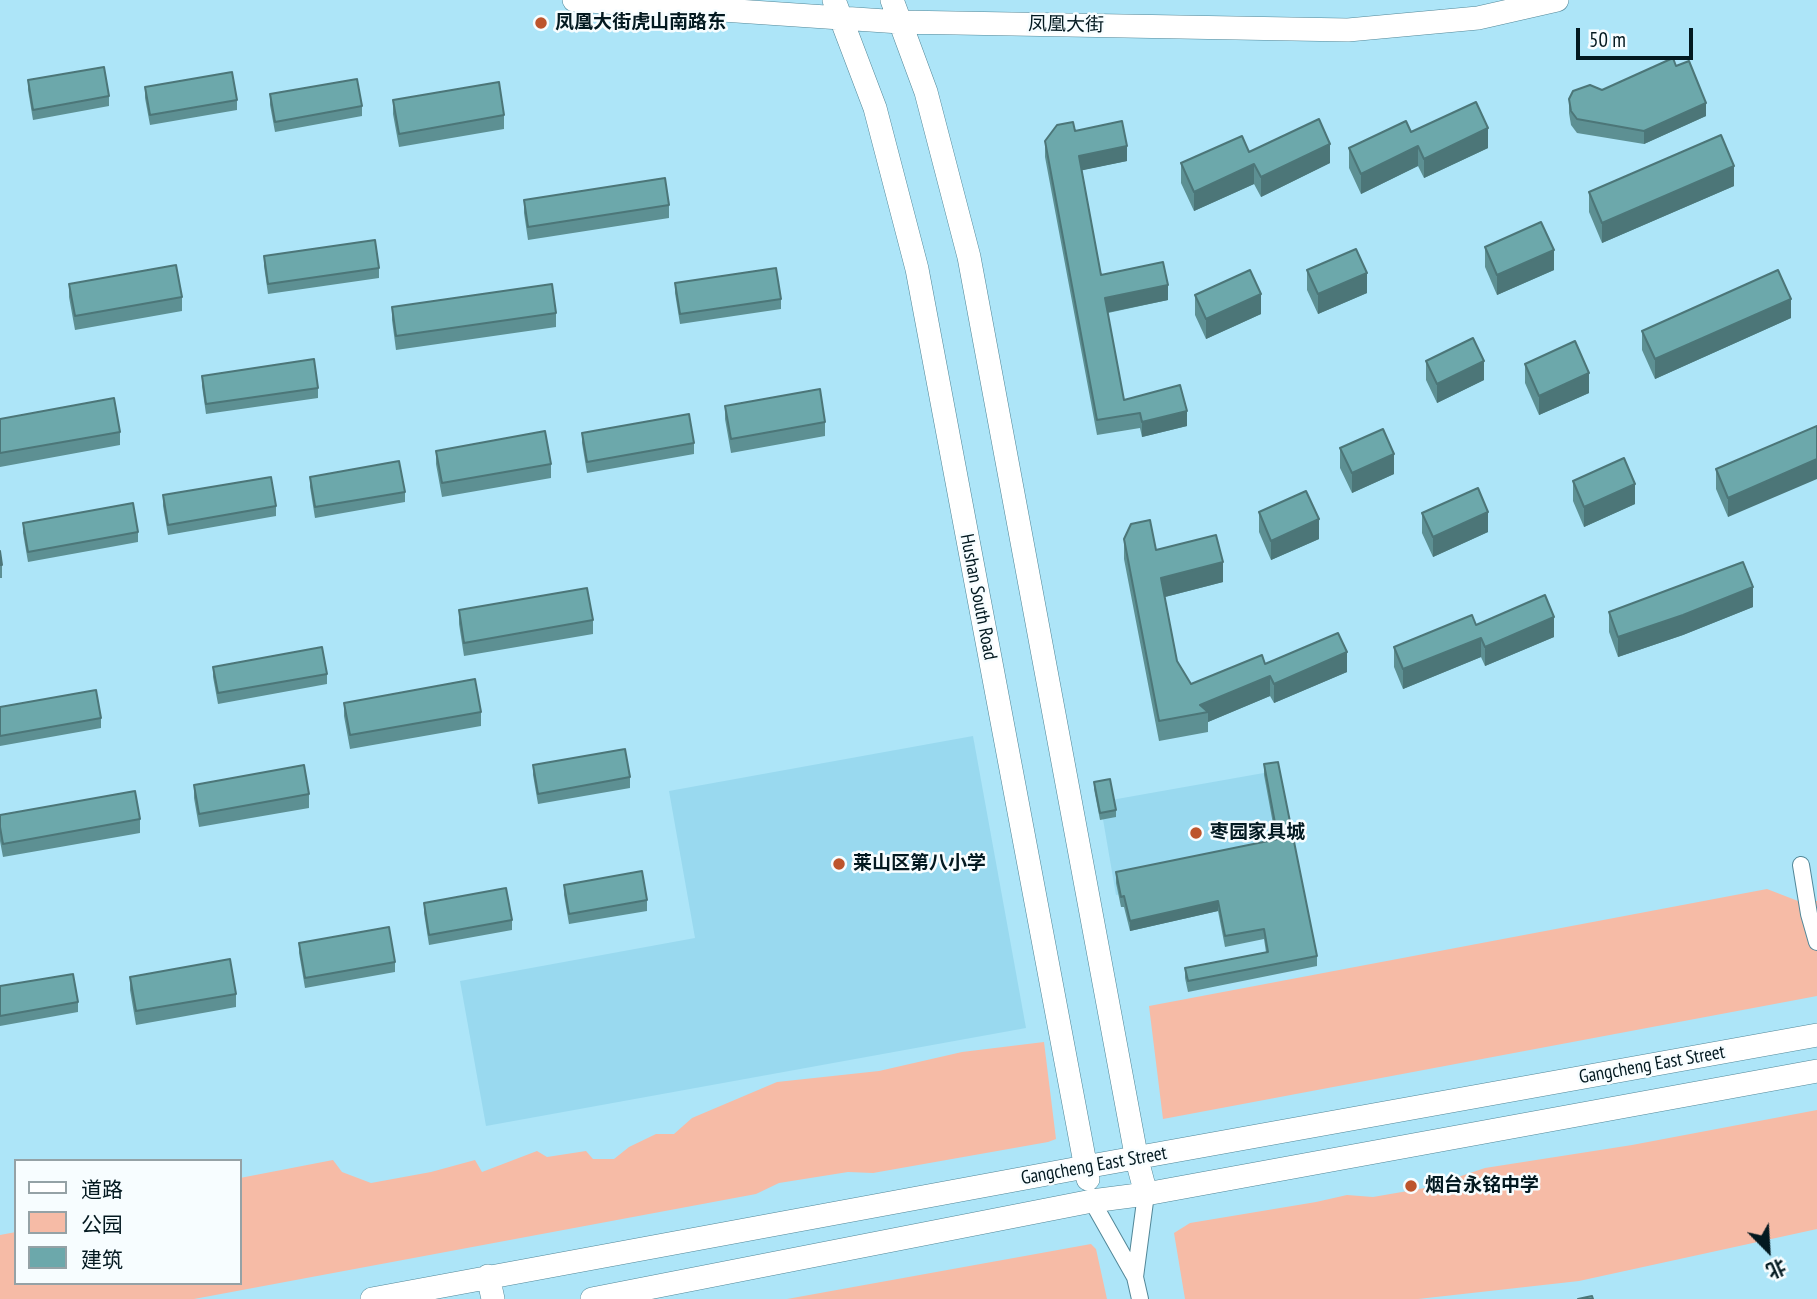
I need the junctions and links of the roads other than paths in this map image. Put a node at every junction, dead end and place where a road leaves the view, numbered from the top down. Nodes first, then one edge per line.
1 (574, 0) edge
2 (892, 0) edge
3 (1557, 0) edge
4 (838, 9) edge
5 (900, 22) junction
6 (1801, 865) dead end
7 (1817, 942) edge
8 (1817, 1035) edge
9 (1817, 1071) edge
10 (1137, 1160) junction
11 (1085, 1167) junction
12 (1146, 1194) junction
13 (1092, 1201) junction
14 (1135, 1277) junction
15 (491, 1288) edge
16 (627, 1295) edge
17 (372, 1299) edge
18 (592, 1299) edge
19 (1140, 1299) edge

1 - 4 main road, 凤凰大街
2 - 5 main road
3 - 5 main road, 凤凰大街
4 - 5 main road, 凤凰大街
4 - 11 main road, Hushan South Road
5 - 10 main road
6 - 7 street
8 - 10 main road, Gangcheng East Street
9 - 12 main road, Gangcheng East Street
10 - 11 main road, Gangcheng East Street
10 - 12 main road
11 - 13 main road, Hushan South Road
11 - 15 main road, Gangcheng East Street
12 - 13 main road, Gangcheng East Street
12 - 14 street
13 - 14 street
13 - 16 main road, Gangcheng East Street
14 - 19 street
15 - 17 main road, Gangcheng East Street
16 - 18 main road, Gangcheng East Street

